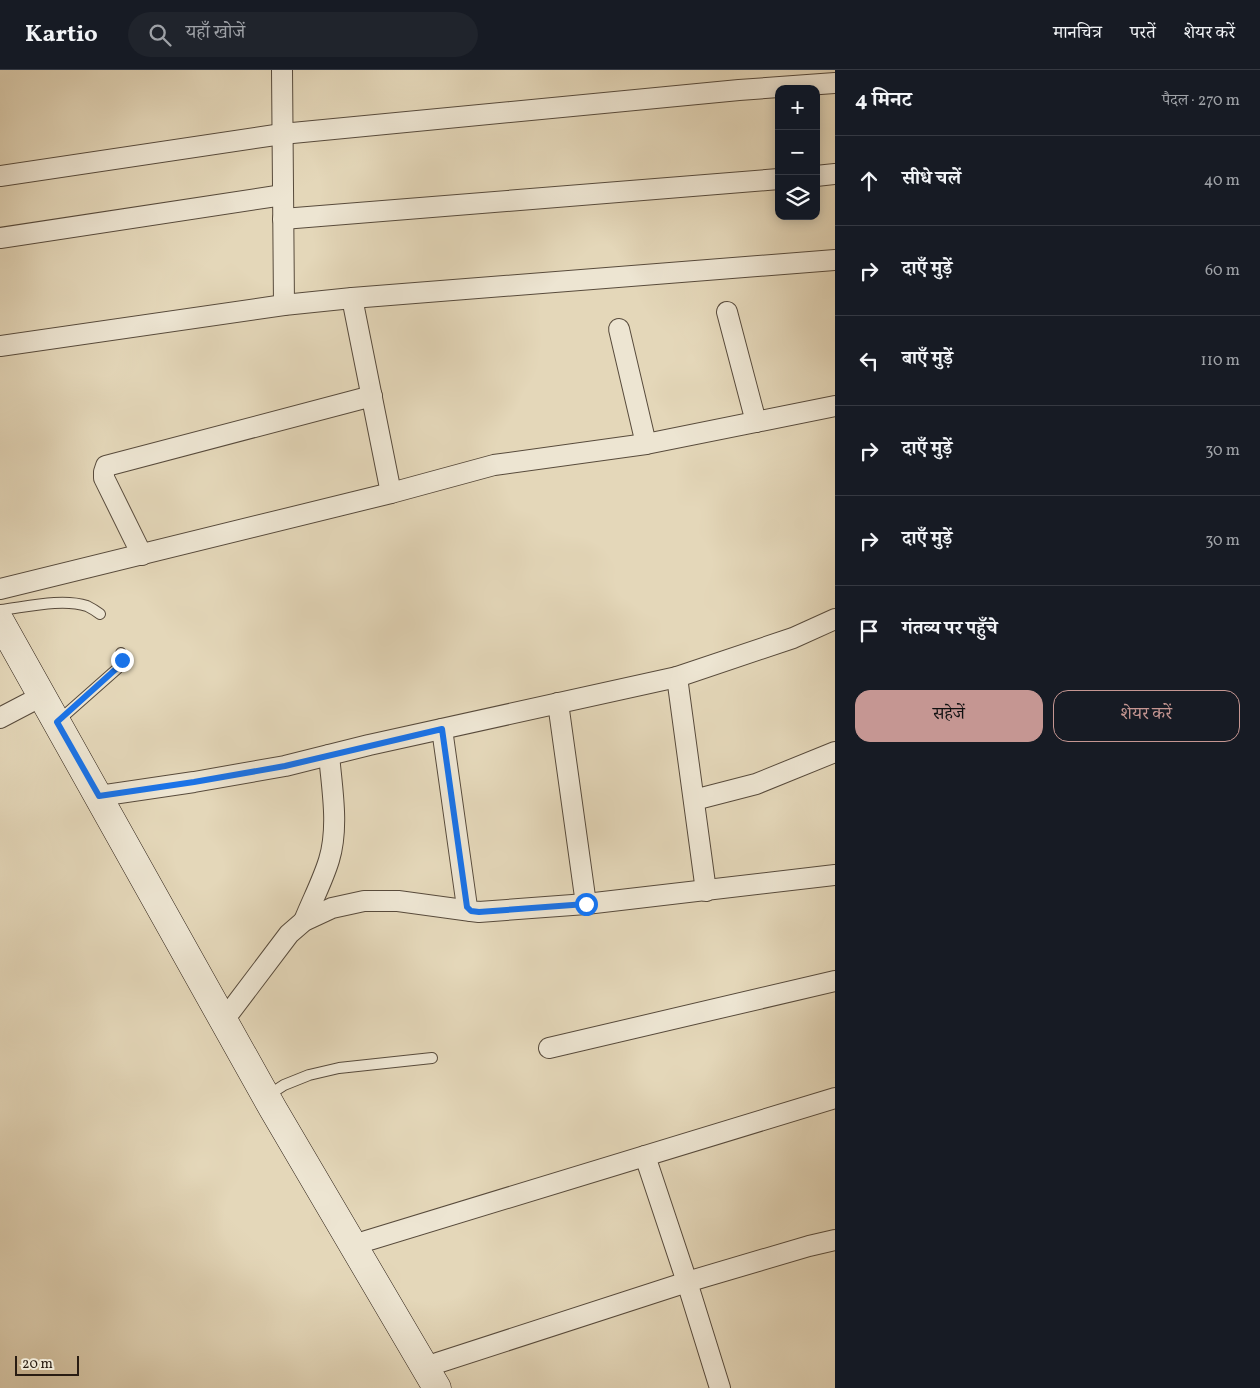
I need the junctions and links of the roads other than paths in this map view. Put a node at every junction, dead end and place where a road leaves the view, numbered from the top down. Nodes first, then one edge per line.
1 (282, 70) edge
2 (835, 83) edge
3 (282, 134) junction
4 (835, 174) edge
5 (0, 176) edge
6 (820, 176) edge
7 (775, 179) edge
8 (283, 195) junction
9 (283, 219) junction
10 (0, 238) edge
11 (835, 260) edge
12 (352, 298) junction
13 (284, 305) junction
14 (727, 312) dead end
15 (619, 329) dead end
16 (0, 346) edge
17 (372, 396) junction
18 (835, 406) edge
19 (756, 422) junction
20 (646, 444) junction
21 (391, 493) junction
22 (142, 555) junction
23 (0, 589) edge
24 (0, 610) edge
25 (100, 614) dead end
26 (835, 619) edge
27 (0, 621) edge
28 (121, 653) dead end
29 (677, 677) junction
30 (42, 696) junction
31 (558, 703) junction
32 (0, 718) edge
33 (57, 722) junction
34 (442, 729) junction
35 (835, 752) edge
36 (329, 755) junction
37 (99, 796) junction
38 (694, 800) junction
39 (835, 875) edge
40 (706, 891) junction
41 (586, 904) junction
42 (471, 911) junction
43 (304, 921) junction
44 (835, 981) edge
45 (224, 1020) junction
46 (549, 1048) dead end
47 (432, 1058) dead end
48 (266, 1096) junction
49 (835, 1098) edge
50 (645, 1156) junction
51 (835, 1240) edge
52 (353, 1245) junction
53 (687, 1282) junction
54 (433, 1383) edge
55 (720, 1388) edge

1 - 3 street
2 - 3 street
3 - 5 street
3 - 8 street
4 - 6 street
7 - 9 street
8 - 9 street
8 - 10 street
9 - 13 street
11 - 12 street
12 - 13 street
12 - 17 street
13 - 16 street
14 - 19 street
15 - 20 street
17 - 21 street
17 - 22 street
18 - 19 street
19 - 20 street
20 - 21 street
21 - 22 street
22 - 23 street
24 - 25 lane
26 - 29 street
27 - 30 main road
28 - 33 lane
29 - 31 street
29 - 38 street
30 - 32 street
30 - 33 main road
31 - 34 street
31 - 41 street
33 - 37 main road
34 - 36 street
34 - 42 street
35 - 38 street
36 - 37 street
36 - 43 street
37 - 45 main road
38 - 40 street
39 - 40 street
40 - 41 street
41 - 42 street
42 - 43 street
43 - 45 street
44 - 46 street
45 - 48 main road
47 - 48 lane
48 - 52 main road
49 - 50 street
50 - 52 street
50 - 53 street
51 - 53 street
52 - 54 main road
53 - 54 street
53 - 55 street

